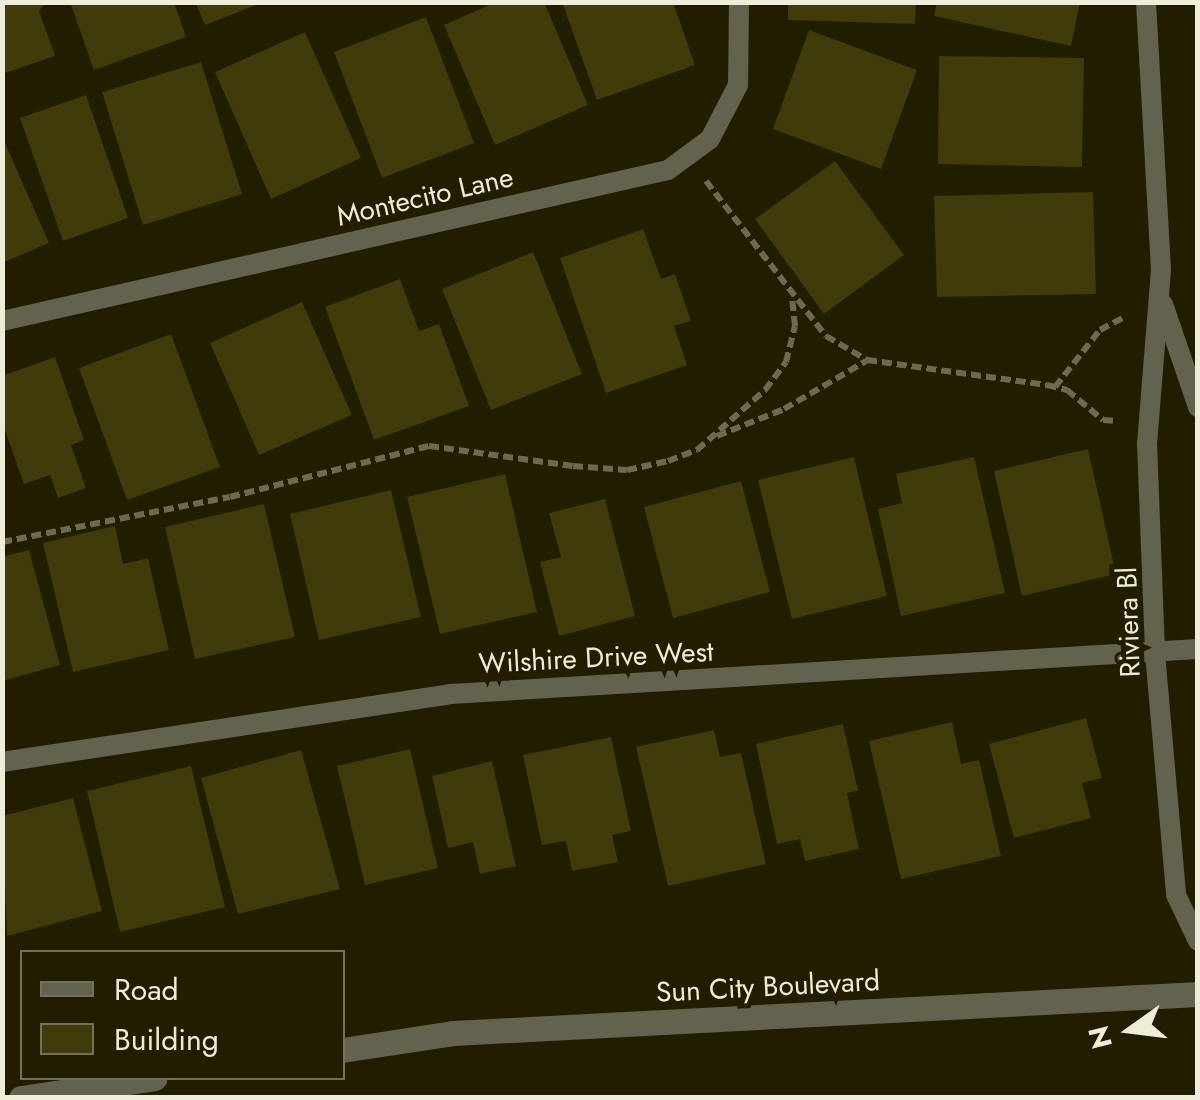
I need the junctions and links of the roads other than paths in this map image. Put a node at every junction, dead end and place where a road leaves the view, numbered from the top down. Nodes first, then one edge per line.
1 (738, 2) edge
2 (1146, 2) edge
3 (1160, 297) junction
4 (2, 321) edge
5 (1198, 407) edge
6 (1198, 649) edge
7 (1154, 652) junction
8 (2, 762) edge
9 (1198, 941) edge
10 (1198, 994) edge
11 (345, 1050) edge
12 (142, 1080) edge
13 (21, 1098) edge

1 - 4 lane, Montecito Lane
2 - 3 lane, Riviera Bl
3 - 5 lane, Riviera Bl
3 - 7 lane, Riviera Bl
6 - 7 lane, Wilshire Drive West
7 - 8 lane, Wilshire Drive West
7 - 9 lane, Riviera Bl
10 - 11 street, Sun City Boulevard
12 - 13 street

